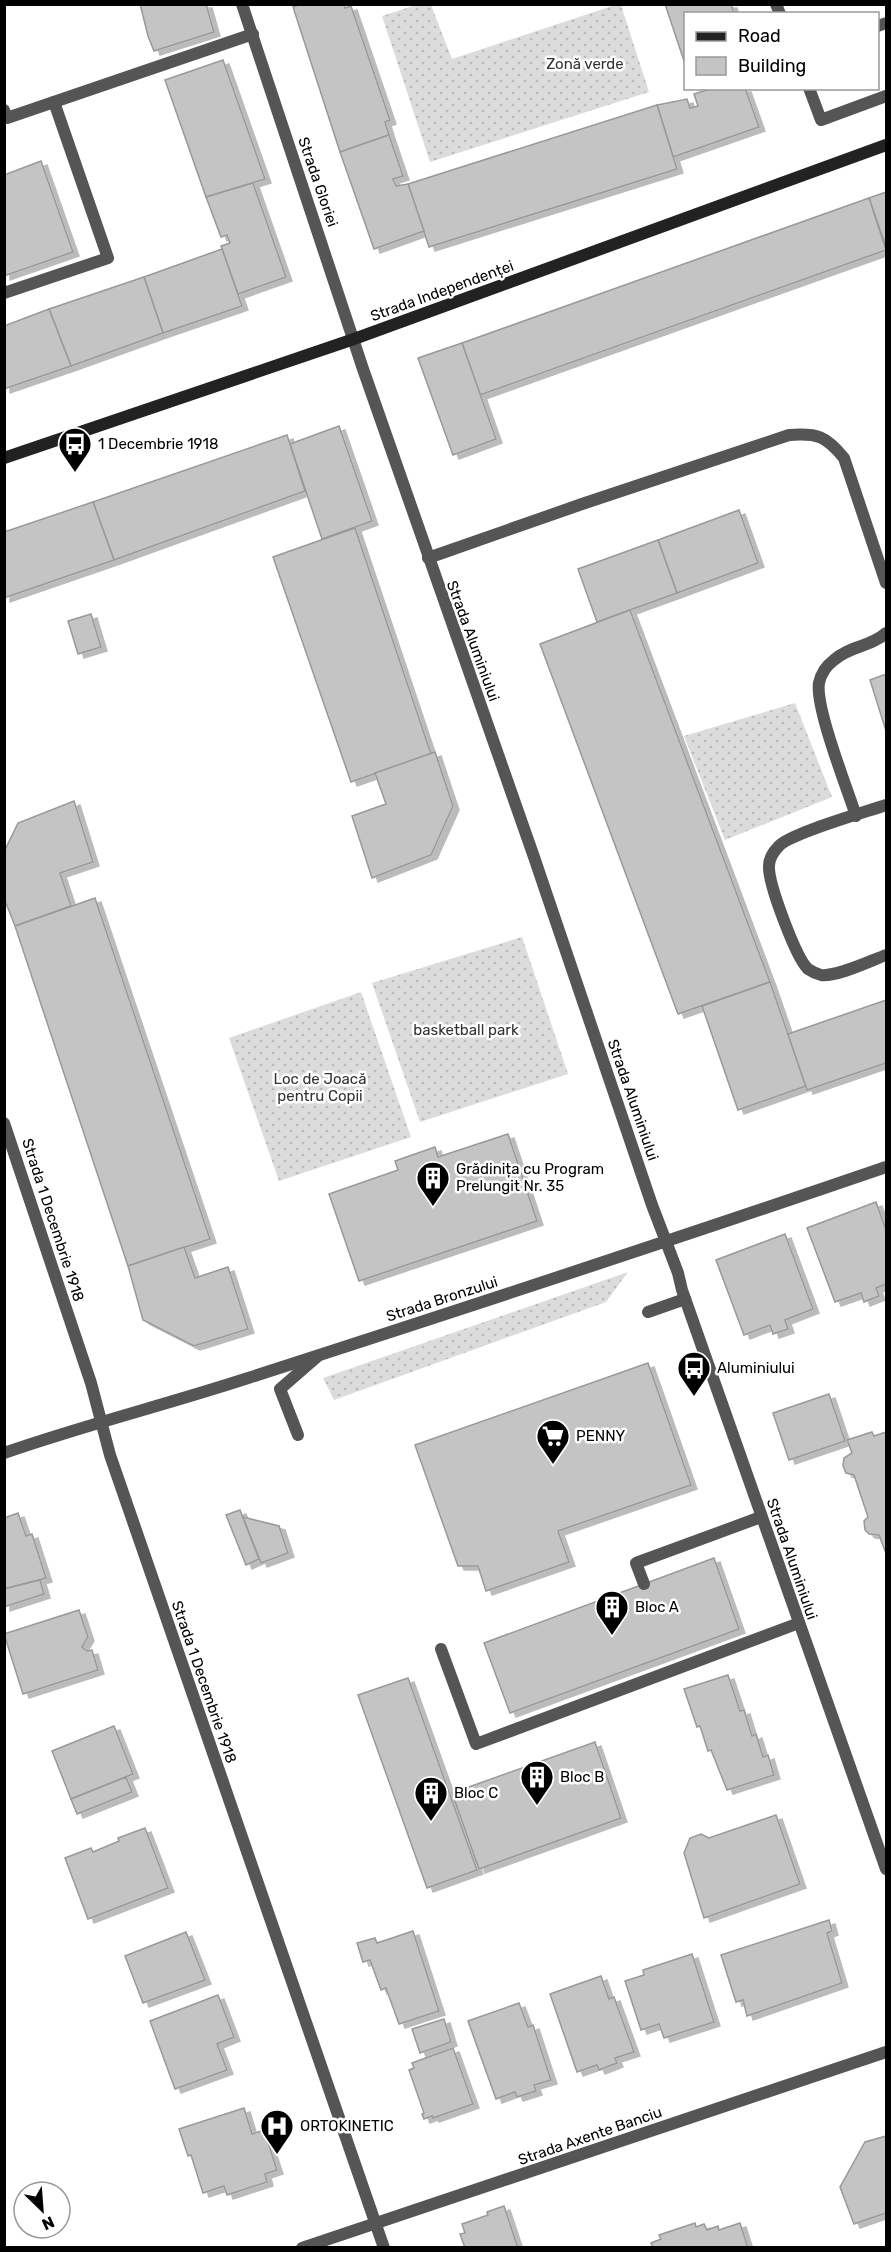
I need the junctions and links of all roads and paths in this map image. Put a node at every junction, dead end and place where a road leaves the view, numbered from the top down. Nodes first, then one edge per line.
1 (244, 5) edge
2 (253, 34) junction
3 (810, 90) edge
4 (886, 96) edge
5 (54, 102) junction
6 (4, 110) edge
7 (886, 145) edge
8 (4, 293) edge
9 (354, 339) junction
10 (4, 458) edge
11 (428, 558) junction
12 (886, 584) edge
13 (886, 633) edge
14 (886, 805) edge
15 (856, 816) junction
16 (886, 955) edge
17 (4, 1123) edge
18 (886, 1167) edge
19 (666, 1242) junction
20 (685, 1299) junction
21 (648, 1312) dead end
22 (318, 1356) junction
23 (102, 1423) junction
24 (298, 1435) dead end
25 (4, 1453) edge
26 (761, 1517) junction
27 (644, 1584) dead end
28 (799, 1623) junction
29 (441, 1649) dead end
30 (886, 1869) edge
31 (886, 2052) edge
32 (376, 2223) junction
33 (302, 2247) edge
34 (384, 2247) edge

1 - 2 street, Strada Gloriei
2 - 5 street
2 - 9 street, Strada Gloriei
3 - 4 street
5 - 6 street
5 - 8 street
7 - 9 main road, Strada Independenței
9 - 10 main road, Strada Independenței
9 - 11 street, Strada Aluminiului
11 - 12 street
11 - 19 street, Strada Aluminiului
13 - 15 street
14 - 15 street
15 - 16 street
17 - 23 street, Strada 1 Decembrie 1918
18 - 19 street, Strada Bronzului
19 - 20 street, Strada Aluminiului
19 - 22 street, Strada Bronzului
20 - 21 street
20 - 26 street, Strada Aluminiului
22 - 23 street, Strada Bronzului
22 - 24 street
23 - 25 street, Strada Bronzului
23 - 32 street, Strada 1 Decembrie 1918
26 - 27 street
26 - 28 street, Strada Aluminiului
28 - 29 street
28 - 30 street, Strada Aluminiului
31 - 32 street, Strada Axente Banciu
32 - 33 street, Strada Axente Banciu
32 - 34 street, Strada 1 Decembrie 1918

